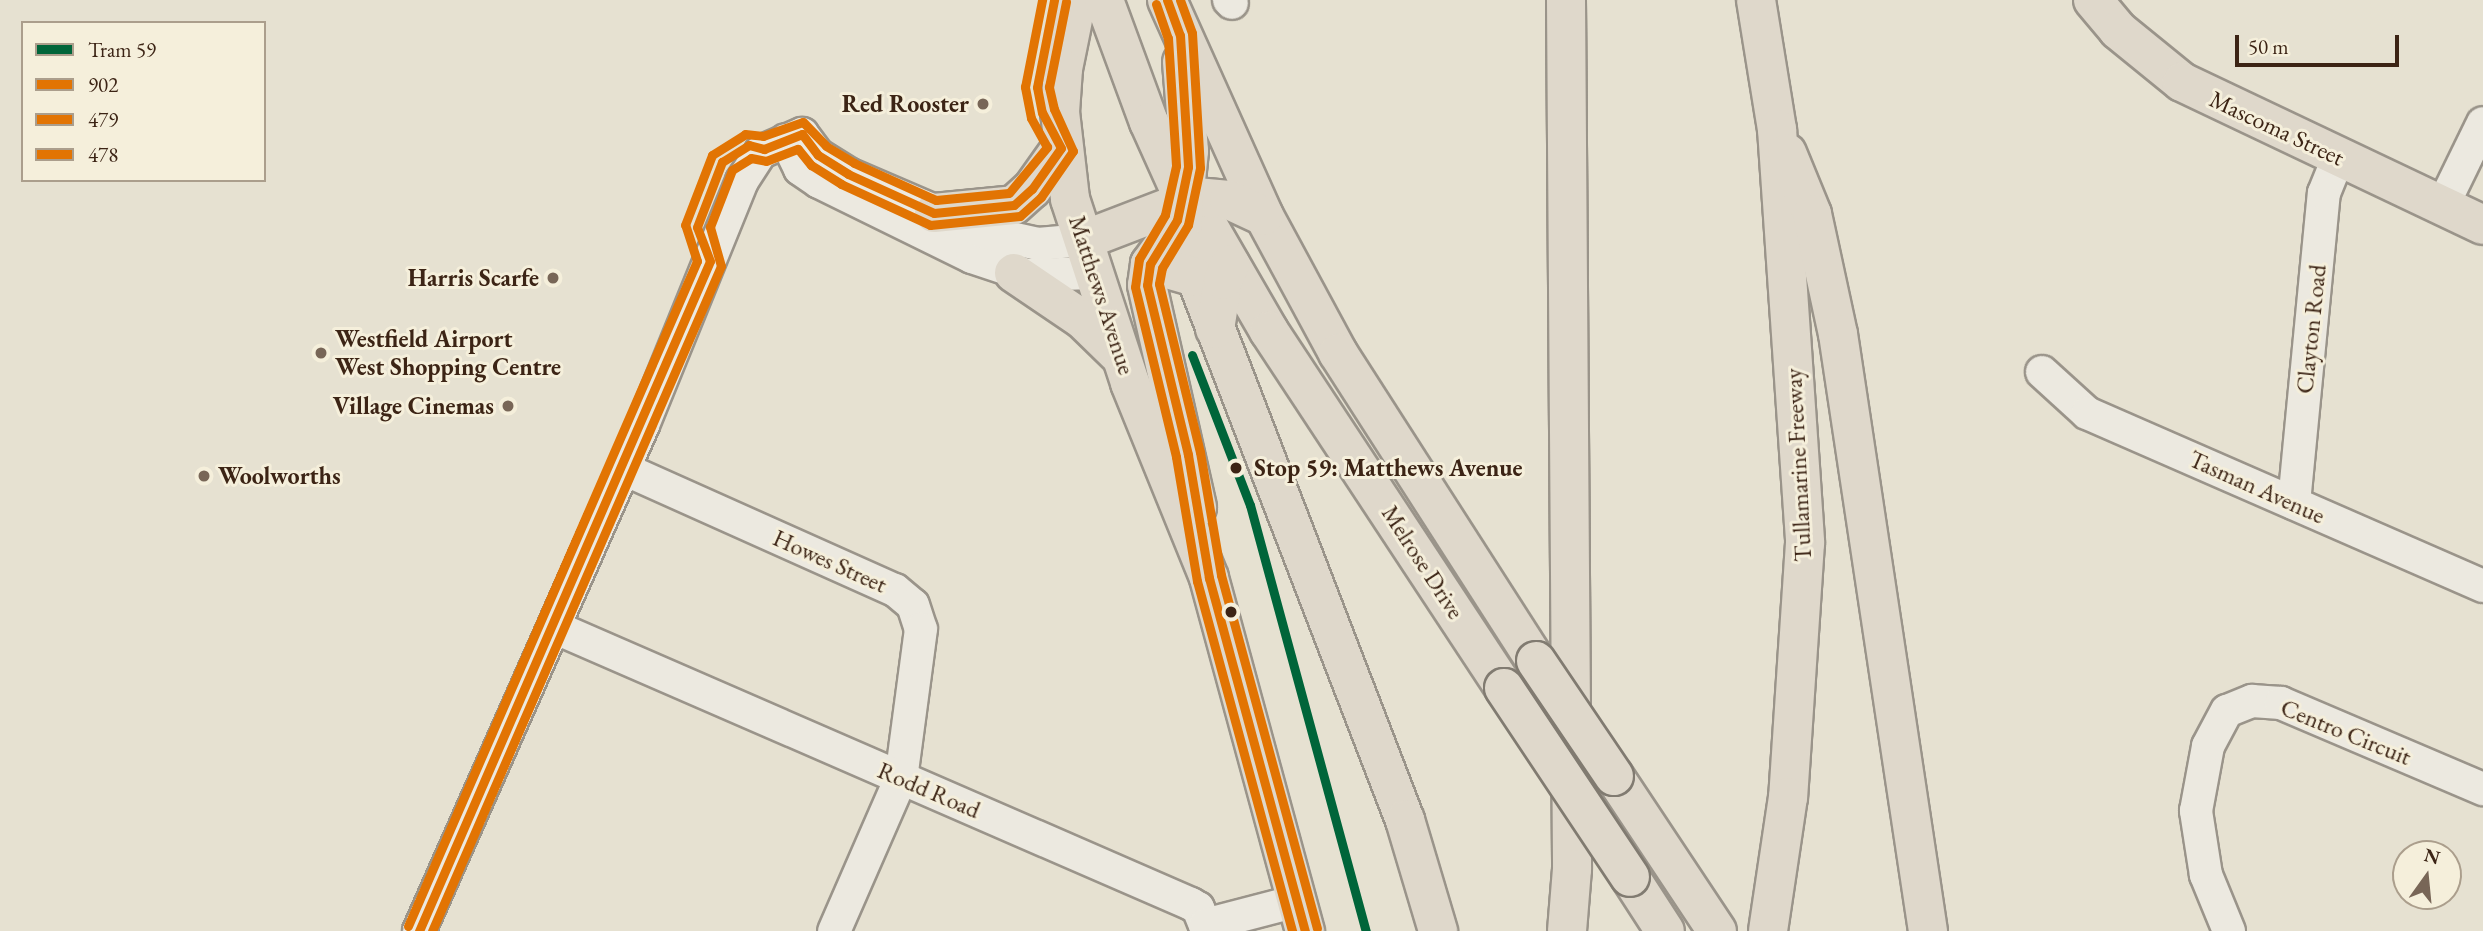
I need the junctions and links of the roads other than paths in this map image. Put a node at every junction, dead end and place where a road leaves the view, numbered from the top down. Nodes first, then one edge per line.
1 (1077, 0) edge
2 (1104, 0) edge
3 (1167, 0) edge
4 (1566, 0) edge
5 (1756, 0) edge
6 (2093, 0) edge
7 (1180, 35) junction
8 (2483, 123) edge
9 (1777, 129) junction
10 (1061, 148) junction
11 (801, 150) junction
12 (2338, 158) junction
13 (1184, 200) junction
14 (2442, 205) junction
15 (934, 213) junction
16 (1264, 216) junction
17 (2483, 225) edge
18 (1283, 253) junction
19 (1089, 256) junction
20 (1150, 264) junction
21 (1212, 271) junction
22 (1014, 273) junction
23 (1121, 358) junction
24 (2042, 372) dead end
25 (624, 469) junction
26 (2294, 503) junction
27 (1209, 578) junction
28 (2483, 586) edge
29 (554, 627) junction
30 (901, 778) junction
31 (2483, 789) edge
32 (1301, 916) edge
33 (1202, 928) edge
34 (419, 931) edge
35 (834, 931) edge
36 (1438, 931) edge
37 (1567, 931) edge
38 (1665, 931) edge
39 (1717, 931) edge
40 (1768, 931) edge
41 (1928, 931) edge
42 (2229, 931) edge

1 - 10 main road, Matthews Avenue
2 - 13 main road, Melrose Drive
3 - 7 main road, Melrose Drive
4 - 37 main road
5 - 9 main road, Tullamarine Freeway
6 - 12 main road, Mascoma Street
7 - 13 main road
7 - 16 main road, Melrose Drive
8 - 14 street
9 - 40 main road, Tullamarine Freeway
9 - 41 main road
10 - 15 main road
10 - 19 main road, Matthews Avenue
11 - 15 street
11 - 22 street
11 - 25 street
12 - 14 main road, Mascoma Street
12 - 26 street, Clayton Road
13 - 16 main road
13 - 19 main road
13 - 20 main road
13 - 21 main road, Melrose Drive
14 - 17 main road, Mascoma Street
15 - 19 street
16 - 18 main road, Melrose Drive
18 - 21 main road
18 - 39 main road, Melrose Drive, bridge
19 - 20 main road
19 - 22 street
19 - 23 main road, Matthews Avenue
20 - 21 main road
20 - 27 main road, Matthews Avenue
21 - 36 main road
21 - 38 main road, Melrose Drive, bridge
22 - 23 main road
23 - 27 main road, Matthews Avenue
24 - 26 street, Tasman Avenue
25 - 29 street
25 - 30 street, Howes Street
26 - 28 street, Tasman Avenue
27 - 32 main road, Matthews Avenue
29 - 30 street, Rodd Road
29 - 34 street
30 - 33 street, Rodd Road
30 - 35 street, Howes Street
31 - 42 street, Centro Circuit
32 - 33 street, Rodd Road

